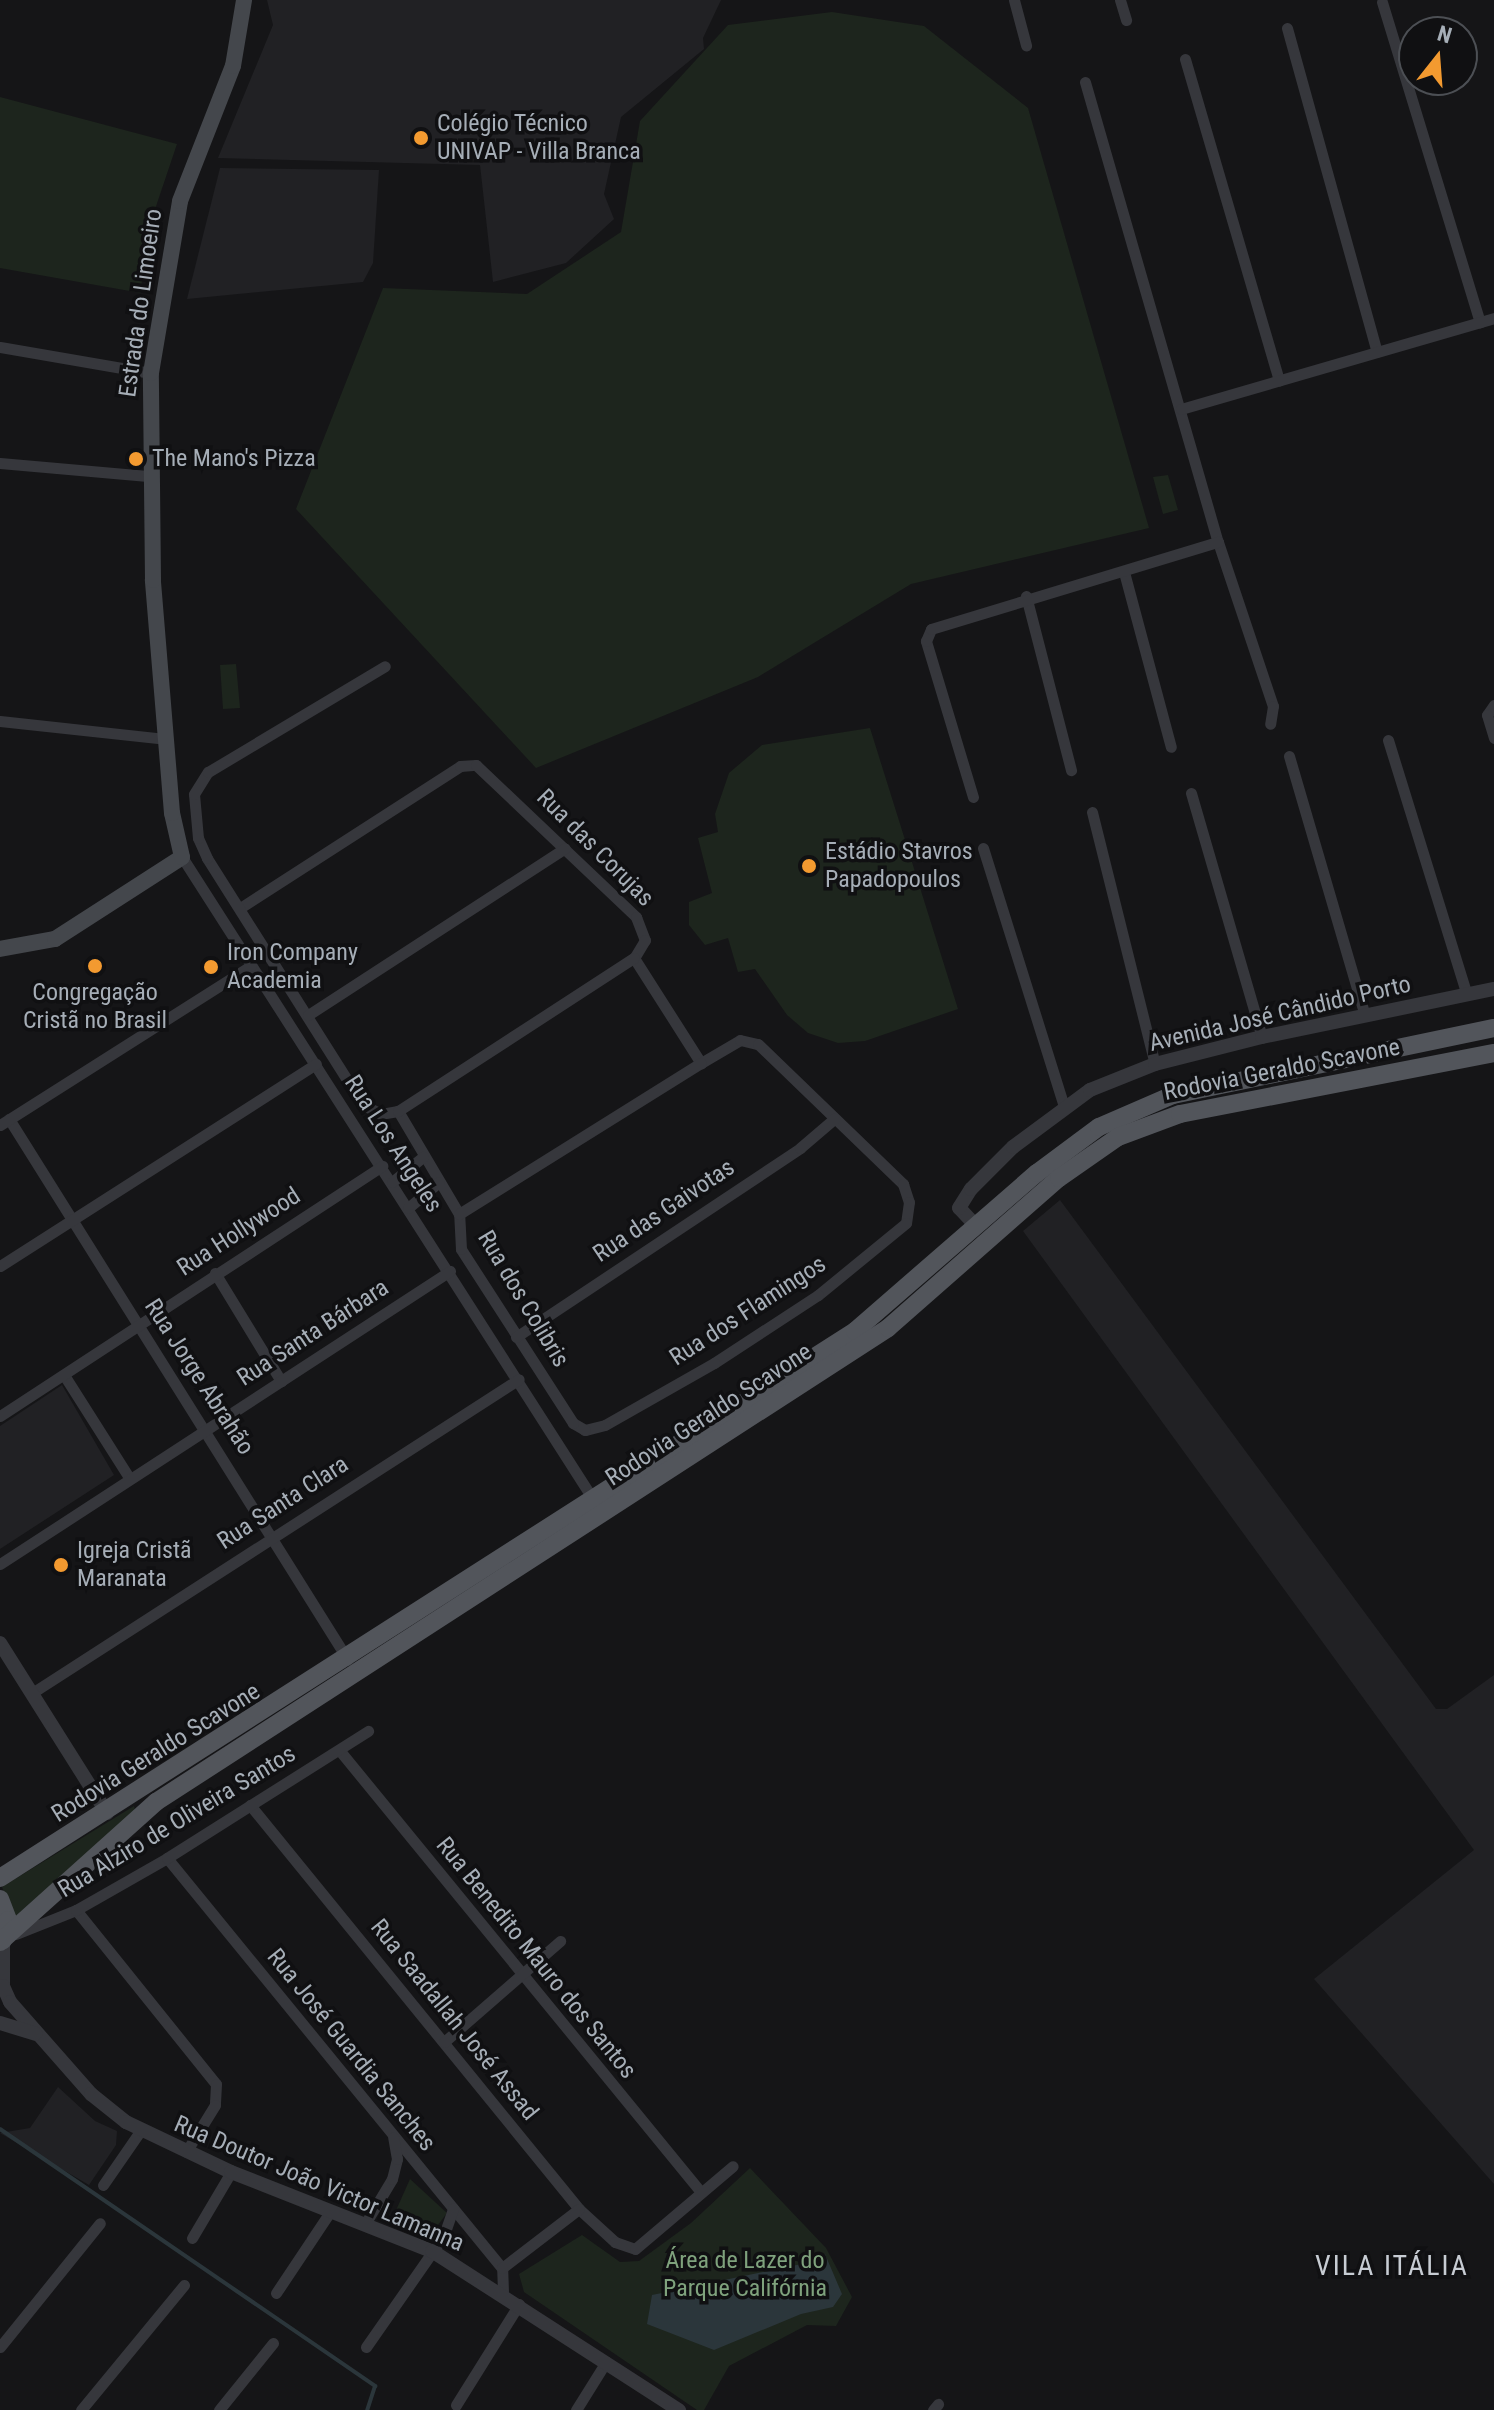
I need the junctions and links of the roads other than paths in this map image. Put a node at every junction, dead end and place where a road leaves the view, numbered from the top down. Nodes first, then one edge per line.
1 (1014, 0) edge
2 (1120, 0) edge
3 (243, 2) edge
4 (1382, 2) dead end
5 (1126, 20) dead end
6 (1287, 28) dead end
7 (1026, 45) dead end
8 (1185, 59) dead end
9 (1085, 82) dead end
10 (1494, 318) edge
11 (1480, 322) junction
12 (0, 347) edge
13 (1377, 352) junction
14 (151, 373) junction
15 (1279, 381) junction
16 (1181, 409) junction
17 (0, 463) edge
18 (150, 476) junction
19 (1218, 542) junction
20 (1124, 572) junction
21 (1026, 596) junction
22 (385, 666) dead end
23 (1494, 705) edge
24 (0, 721) edge
25 (1270, 724) dead end
26 (1494, 738) edge
27 (167, 739) junction
28 (1388, 740) dead end
29 (1171, 747) dead end
30 (1289, 756) dead end
31 (1071, 770) dead end
32 (1191, 793) dead end
33 (973, 797) dead end
34 (1092, 812) dead end
35 (565, 848) junction
36 (983, 848) dead end
37 (182, 857) junction
38 (240, 908) junction
39 (0, 949) edge
40 (634, 958) junction
41 (251, 966) junction
42 (1494, 989) edge
43 (1467, 995) junction
44 (308, 1015) junction
45 (1365, 1016) junction
46 (1494, 1028) edge
47 (1262, 1037) junction
48 (1494, 1053) edge
49 (701, 1063) junction
50 (316, 1064) junction
51 (1155, 1064) junction
52 (1064, 1107) junction
53 (398, 1111) junction
54 (834, 1119) junction
55 (5, 1122) edge
56 (423, 1157) junction
57 (382, 1166) junction
58 (392, 1182) junction
59 (439, 1182) junction
60 (408, 1208) junction
61 (459, 1214) junction
62 (69, 1219) junction
63 (977, 1227) junction
64 (0, 1266) edge
65 (450, 1271) junction
66 (215, 1273) junction
67 (138, 1323) junction
68 (516, 1337) junction
69 (64, 1375) junction
70 (519, 1379) junction
71 (281, 1381) junction
72 (0, 1416) edge
73 (206, 1428) junction
74 (585, 1430) joint
75 (130, 1479) junction
76 (591, 1496) junction
77 (274, 1535) junction
78 (0, 1564) edge
79 (0, 1643) edge
80 (348, 1660) junction
81 (32, 1693) junction
82 (368, 1731) dead end
83 (340, 1751) junction
84 (250, 1805) junction
85 (107, 1813) junction
86 (167, 1858) junction
87 (0, 1878) edge
88 (0, 1899) edge
89 (76, 1910) junction
90 (1, 1941) edge
91 (560, 1941) dead end
92 (520, 1974) junction
93 (0, 2023) edge
94 (36, 2035) junction
95 (444, 2042) junction
96 (141, 2130) junction
97 (393, 2137) junction
98 (186, 2152) junction
99 (733, 2166) dead end
100 (231, 2172) junction
101 (103, 2185) dead end
102 (700, 2191) junction
103 (453, 2209) junction
104 (579, 2209) junction
105 (330, 2212) junction
106 (100, 2223) dead end
107 (365, 2224) junction
108 (192, 2238) dead end
109 (432, 2251) junction
110 (502, 2268) junction
111 (184, 2285) dead end
112 (503, 2292) junction
113 (276, 2293) dead end
114 (519, 2304) junction
115 (273, 2343) dead end
116 (0, 2347) edge
117 (366, 2347) dead end
118 (606, 2362) junction
119 (456, 2405) dead end
120 (81, 2410) edge
121 (219, 2410) edge
122 (576, 2410) edge
123 (679, 2410) edge

1 - 7 street
2 - 5 street
3 - 14 main road, Estrada do Limoeiro
4 - 11 street
6 - 13 street
8 - 15 street
9 - 16 street
10 - 11 street
11 - 13 street
12 - 14 street
13 - 15 street
14 - 18 main road, Estrada do Limoeiro
15 - 16 street
16 - 19 street
17 - 18 street
18 - 27 main road, Estrada do Limoeiro
19 - 20 street
19 - 25 street
20 - 21 street
20 - 29 street
21 - 31 street
21 - 33 street
22 - 38 street
23 - 26 street
24 - 27 street
27 - 37 main road, Estrada do Limoeiro
28 - 43 street
30 - 45 street
32 - 47 street
34 - 51 street
35 - 38 street, Rua das Corujas
35 - 40 street, Rua das Corujas
35 - 44 street
36 - 52 street
37 - 39 main road
37 - 41 street, Rua Los Angeles
38 - 44 street
40 - 49 street
40 - 53 street
41 - 50 street, Rua Los Angeles
41 - 55 street
42 - 43 street, Avenida José Cândido Porto
43 - 45 street, Avenida José Cândido Porto
44 - 53 street
45 - 47 street, Avenida José Cândido Porto
46 - 63 main road, Rodovia Geraldo Scavone
47 - 51 street, Avenida José Cândido Porto
48 - 90 main road, Rodovia Geraldo Scavone
49 - 54 street
49 - 61 street
50 - 57 street, Rua Los Angeles
50 - 62 street
51 - 52 street, Avenida José Cândido Porto
52 - 63 street, Avenida José Cândido Porto
53 - 56 street, Rua dos Colibris
54 - 68 street, Rua das Gaivotas
54 - 74 street, Rua dos Flamingos
55 - 62 street, Rua Jorge Abrahão
56 - 58 street
56 - 59 street, Rua dos Colibris
57 - 58 street, Rua Los Angeles
57 - 66 street, Rua Hollywood
58 - 60 street, Rua Los Angeles
59 - 60 street
59 - 61 street, Rua dos Colibris
60 - 65 street, Rua Los Angeles
61 - 68 street, Rua dos Colibris
62 - 64 street
62 - 67 street, Rua Jorge Abrahão
63 - 76 main road, Rodovia Geraldo Scavone
65 - 70 street, Rua Los Angeles
65 - 71 street, Rua Santa Bárbara
66 - 67 street, Rua Hollywood
66 - 71 street
67 - 69 street, Rua Hollywood
67 - 73 street, Rua Jorge Abrahão
68 - 74 street, Rua dos Colibris
69 - 72 street, Rua Hollywood
69 - 75 street
70 - 76 street, Rua Los Angeles
70 - 77 street, Rua Santa Clara
71 - 73 street, Rua Santa Bárbara
73 - 75 street, Rua Santa Bárbara
73 - 77 street, Rua Jorge Abrahão
75 - 78 street, Rua Santa Bárbara
76 - 80 main road, Rodovia Geraldo Scavone
77 - 80 street, Rua Jorge Abrahão
77 - 81 street, Rua Santa Clara
79 - 81 street
80 - 85 main road, Rodovia Geraldo Scavone
81 - 85 street
82 - 83 street, Rua Alziro de Oliveira Santos
83 - 84 street, Rua Alziro de Oliveira Santos
83 - 92 street, Rua Benedito Mauro dos Santos
84 - 86 street, Rua Alziro de Oliveira Santos
84 - 95 street, Rua Saadallah José Assad
85 - 87 main road, Rodovia Geraldo Scavone
86 - 89 street, Rua Alziro de Oliveira Santos
86 - 97 street, Rua José Guardia Sanches
88 - 90 main road
89 - 90 street, Rua Alziro de Oliveira Santos
89 - 98 street
90 - 94 street, Rua Doutor João Victor Lamanna
91 - 92 street
92 - 95 street
92 - 102 street, Rua Benedito Mauro dos Santos
93 - 94 street, Rua Doutor João Victor Lamanna
94 - 96 street, Rua Doutor João Victor Lamanna
95 - 104 street, Rua Saadallah José Assad
96 - 98 street, Rua Doutor João Victor Lamanna
96 - 101 street
97 - 103 street, Rua José Guardia Sanches
97 - 107 street
98 - 100 street, Rua Doutor João Victor Lamanna
99 - 102 street
100 - 105 street, Rua Doutor João Victor Lamanna
100 - 108 street
102 - 104 street, Rua Saadallah José Assad
103 - 109 street
103 - 110 street, Rua José Guardia Sanches
104 - 110 street
105 - 107 street, Rua Doutor João Victor Lamanna
105 - 113 street
106 - 116 street
107 - 109 street, Rua Doutor João Victor Lamanna
109 - 112 street, Rua Doutor João Victor Lamanna
109 - 117 street
110 - 112 street
111 - 120 street
112 - 114 street, Rua Doutor João Victor Lamanna
114 - 118 street, Rua Doutor João Victor Lamanna
114 - 119 street
115 - 121 street
118 - 122 street
118 - 123 street, Rua Doutor João Victor Lamanna

